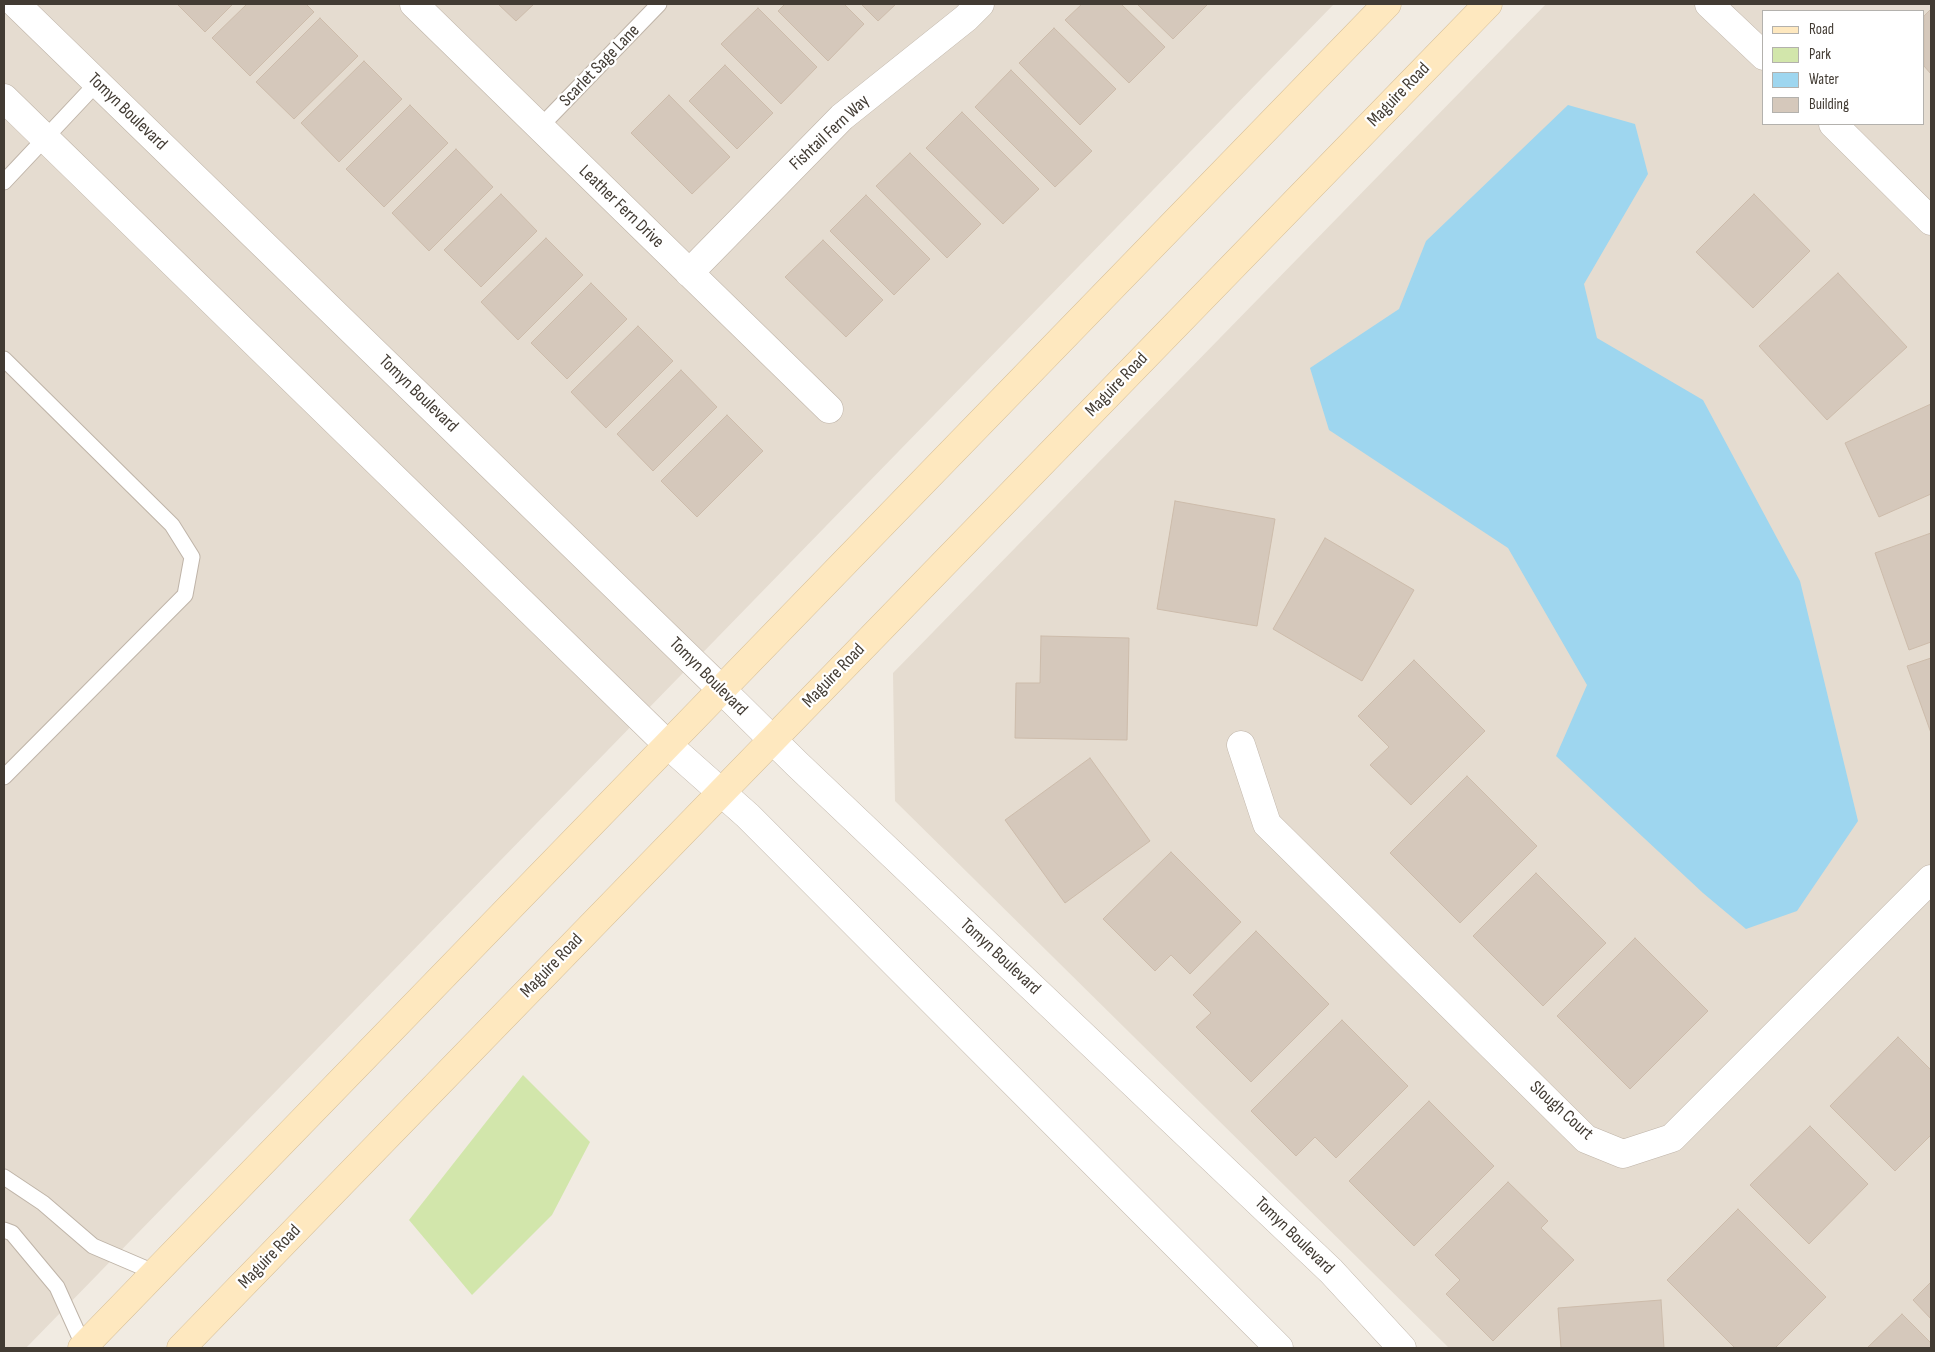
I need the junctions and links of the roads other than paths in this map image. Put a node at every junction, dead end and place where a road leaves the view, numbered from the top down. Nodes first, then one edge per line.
1 (16, 4) edge
2 (414, 4) edge
3 (659, 4) edge
4 (980, 4) edge
5 (1387, 4) edge
6 (1488, 4) edge
7 (1709, 4) edge
8 (1762, 54) edge
9 (97, 83) junction
10 (4, 98) edge
11 (1834, 125) edge
12 (540, 127) junction
13 (45, 138) junction
14 (4, 182) edge
15 (1931, 220) edge
16 (689, 273) junction
17 (4, 359) edge
18 (829, 409) dead end
19 (722, 690) junction
20 (772, 740) junction
21 (668, 745) junction
22 (1242, 745) dead end
23 (4, 777) edge
24 (722, 792) junction
25 (1931, 879) edge
26 (4, 1177) edge
27 (4, 1230) edge
28 (156, 1273) junction
29 (83, 1347) edge
30 (181, 1348) edge
31 (1279, 1348) edge
32 (1402, 1348) edge

1 - 9 street, Tomyn Boulevard
2 - 12 street, Leather Fern Drive
3 - 12 lane, Scarlet Sage Lane
4 - 16 street, Fishtail Fern Way
5 - 19 main road
6 - 20 main road, Maguire Road
7 - 8 street
9 - 13 lane
9 - 19 street, Tomyn Boulevard
10 - 13 street
11 - 15 street
12 - 16 street, Leather Fern Drive
13 - 14 lane
13 - 21 street
16 - 18 street, Leather Fern Drive
17 - 23 lane
19 - 20 street, Tomyn Boulevard
19 - 21 main road
20 - 24 main road, Maguire Road
20 - 32 street, Tomyn Boulevard
21 - 24 street
21 - 28 main road
22 - 25 street, Slough Court
24 - 30 main road, Maguire Road
24 - 31 street
26 - 28 lane
27 - 29 lane
28 - 29 main road

